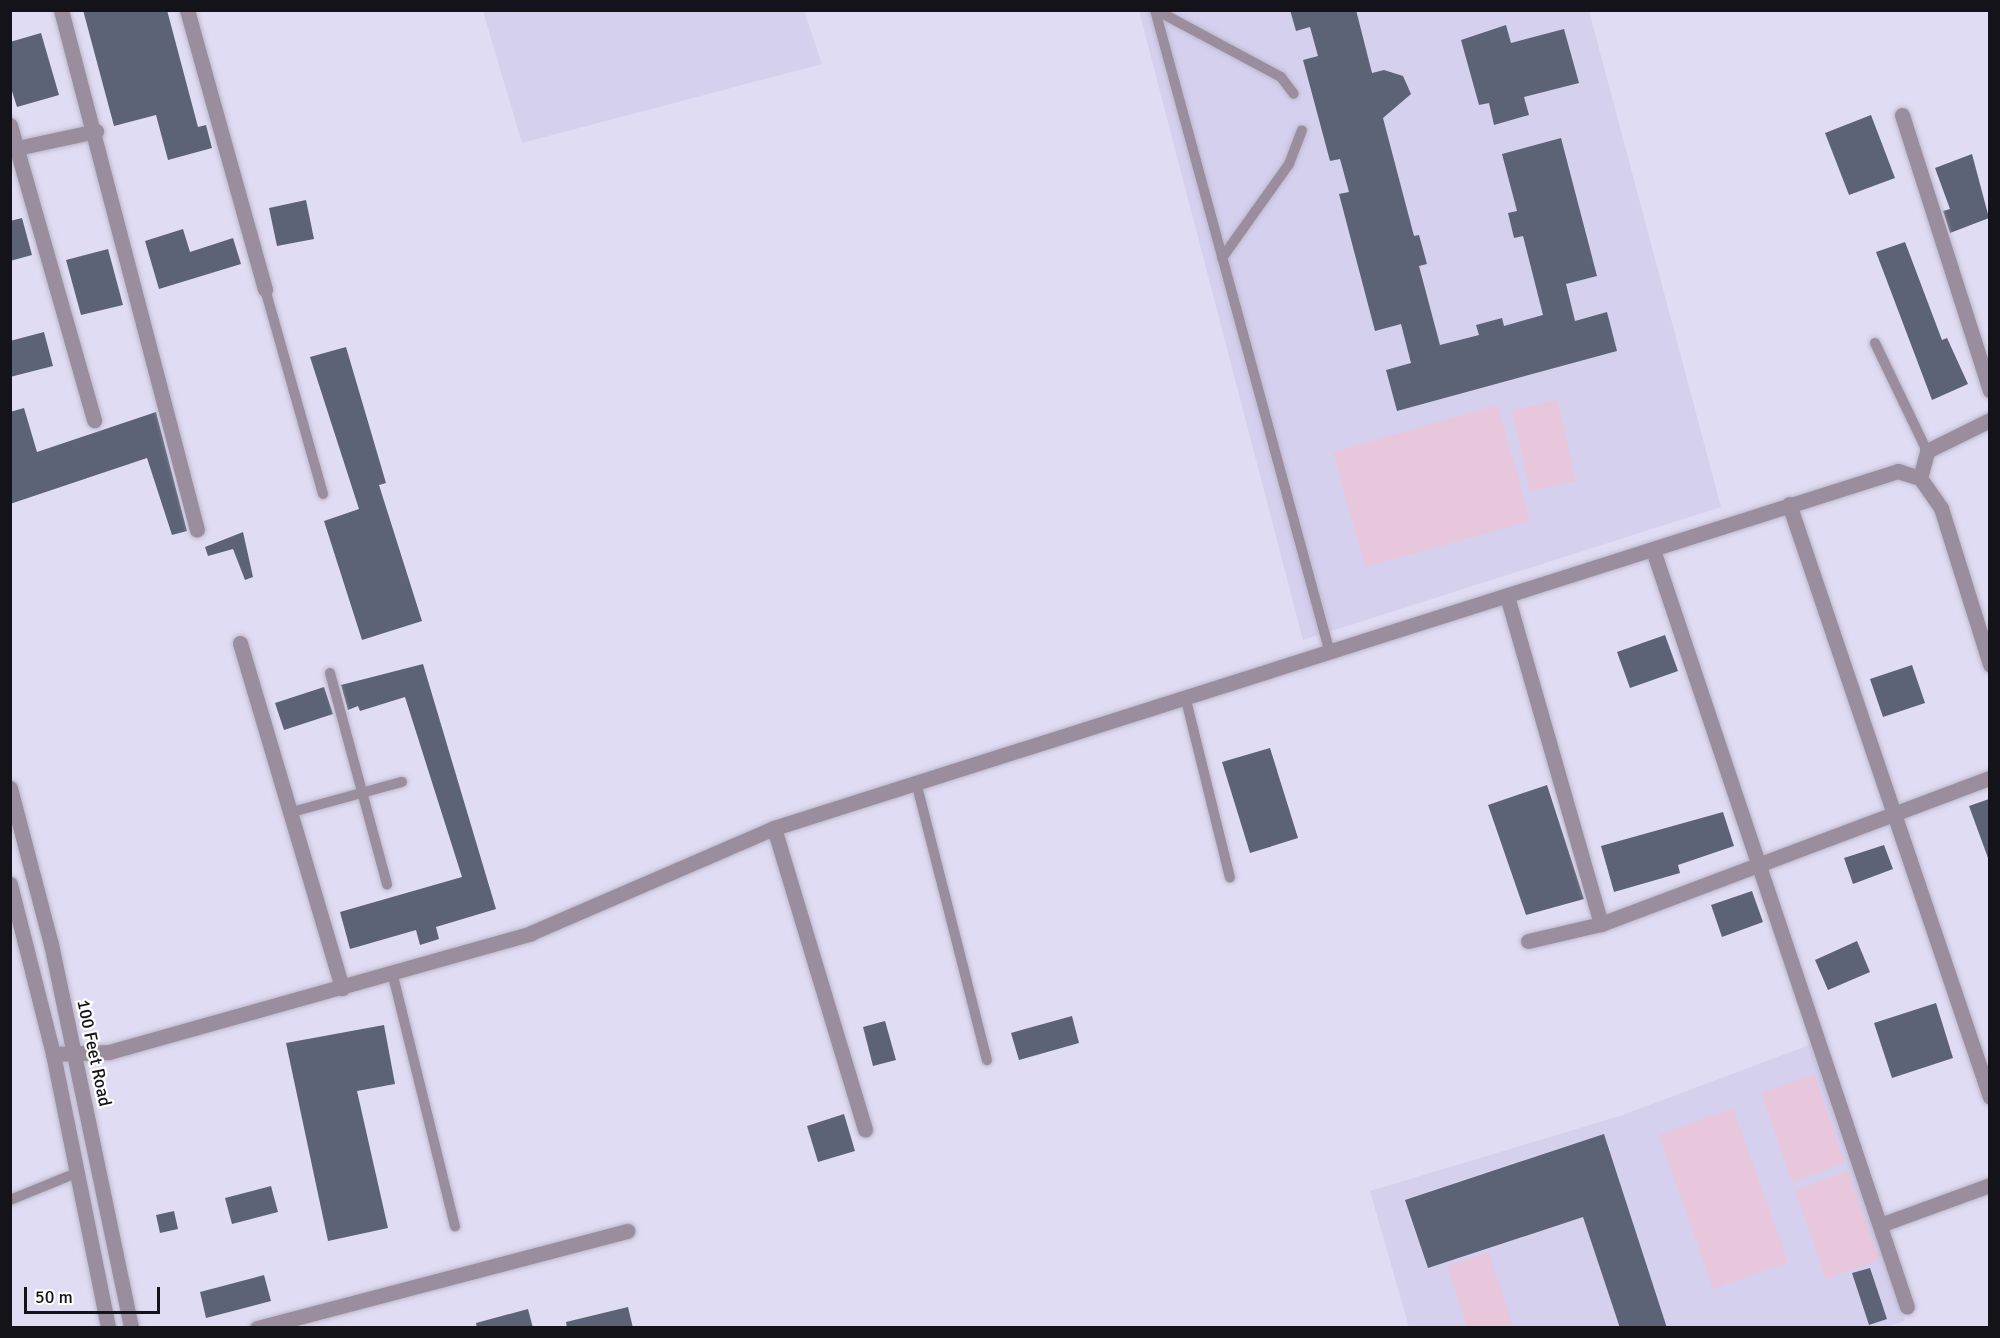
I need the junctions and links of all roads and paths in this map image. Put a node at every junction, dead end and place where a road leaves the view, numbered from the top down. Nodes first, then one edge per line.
1 (62, 10) edge
2 (187, 10) edge
3 (1156, 10) edge
4 (1294, 94) dead end
5 (1902, 115) dead end
6 (10, 125) edge
7 (1302, 130) dead end
8 (96, 131) junction
9 (17, 148) junction
10 (1222, 258) junction
11 (266, 289) joint
12 (1875, 343) dead end
13 (1989, 390) edge
14 (94, 420) dead end
15 (1989, 420) edge
16 (1927, 451) junction
17 (1920, 478) junction
18 (323, 494) dead end
19 (1789, 504) junction
20 (197, 530) dead end
21 (1653, 550) junction
22 (1507, 596) junction
23 (240, 643) dead end
24 (1330, 653) junction
25 (1989, 664) edge
26 (330, 672) dead end
27 (1185, 696) junction
28 (1989, 778) edge
29 (402, 782) dead end
30 (916, 782) junction
31 (10, 789) edge
32 (362, 793) junction
33 (292, 812) junction
34 (1896, 813) junction
35 (774, 828) junction
36 (1761, 863) junction
37 (1230, 878) dead end
38 (10, 884) edge
39 (387, 884) dead end
40 (1601, 924) junction
41 (1528, 941) dead end
42 (393, 976) junction
43 (342, 988) junction
44 (75, 1053) junction
45 (53, 1054) junction
46 (987, 1060) dead end
47 (1989, 1097) edge
48 (865, 1130) dead end
49 (76, 1173) junction
50 (1989, 1185) edge
51 (10, 1200) edge
52 (1880, 1225) junction
53 (455, 1226) dead end
54 (628, 1231) dead end
55 (1906, 1307) dead end
56 (108, 1328) edge
57 (131, 1328) edge
58 (257, 1328) edge

1 - 8 street
2 - 11 street
3 - 4 lane
3 - 10 lane
5 - 13 street
6 - 9 street
7 - 10 lane
8 - 9 street
8 - 20 street
9 - 14 street
10 - 24 lane
11 - 18 lane
12 - 16 lane
15 - 16 street
16 - 17 street
17 - 19 street
17 - 25 street
19 - 21 street
19 - 34 street
21 - 22 street
21 - 36 street
22 - 24 street
22 - 40 street
23 - 33 street
24 - 27 street
26 - 32 lane
27 - 30 street
27 - 37 lane
28 - 34 street
29 - 32 lane
30 - 35 street
30 - 46 lane
31 - 44 street, 100 Feet Road
32 - 33 lane
32 - 39 lane
33 - 43 street
34 - 36 street
34 - 47 street
35 - 42 street
35 - 48 street
36 - 40 street
36 - 52 street
38 - 45 street
40 - 41 street
42 - 43 street
42 - 53 lane
43 - 44 street
44 - 45 street
44 - 57 street, 100 Feet Road
45 - 49 street
49 - 51 lane
49 - 56 street
50 - 52 street
52 - 55 street
54 - 58 street

